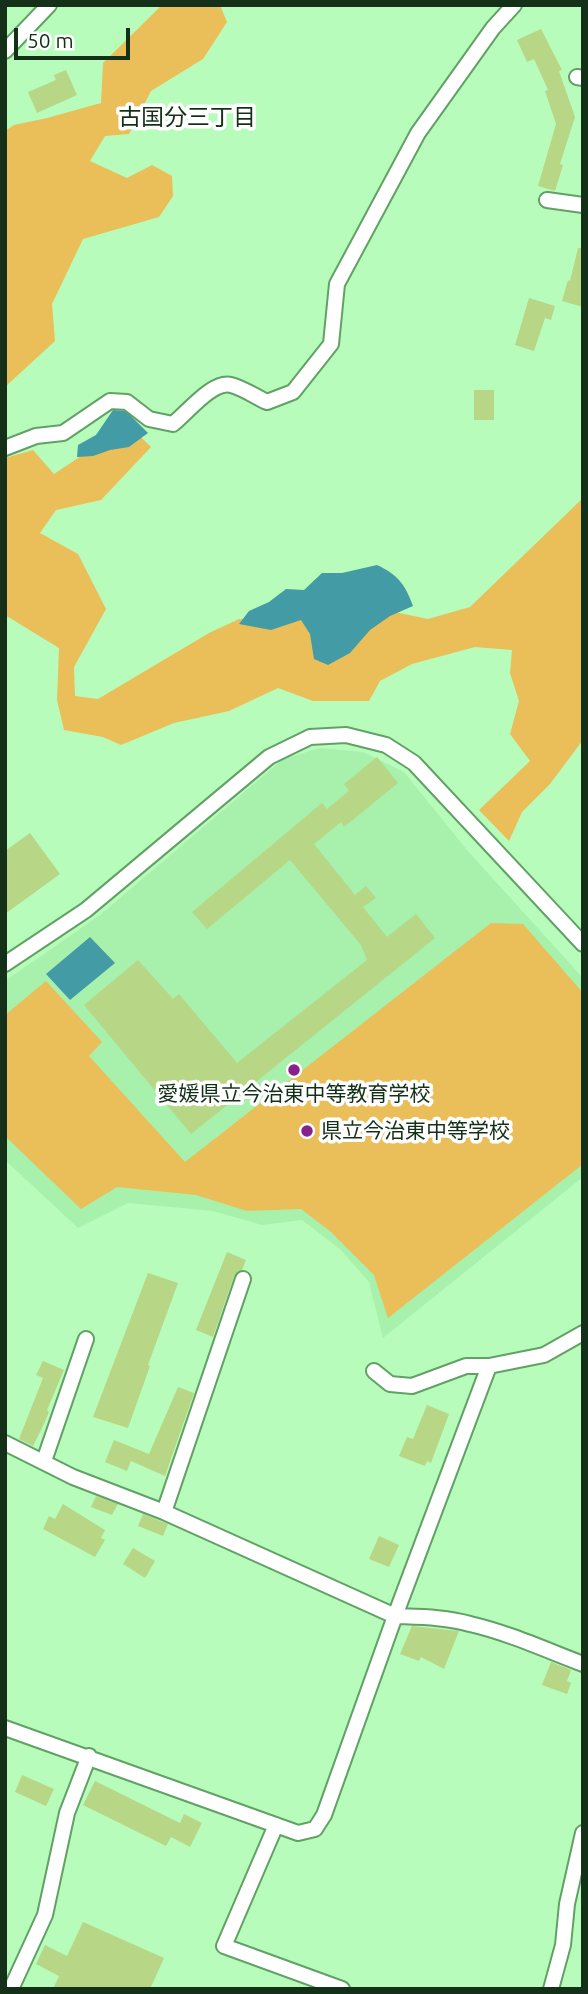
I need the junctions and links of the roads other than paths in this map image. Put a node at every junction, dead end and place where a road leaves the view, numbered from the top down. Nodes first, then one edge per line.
1 (49, 5) edge
2 (514, 5) edge
3 (5, 51) edge
4 (547, 200) dead end
5 (583, 205) edge
6 (5, 447) edge
7 (583, 944) edge
8 (5, 964) edge
9 (243, 1279) dead end
10 (583, 1333) edge
11 (86, 1339) dead end
12 (489, 1366) junction
13 (374, 1371) dead end
14 (5, 1443) edge
15 (44, 1461) junction
16 (164, 1512) junction
17 (395, 1616) junction
18 (583, 1664) edge
19 (5, 1728) edge
20 (89, 1756) junction
21 (276, 1825) junction
22 (583, 1833) edge
23 (11, 1989) edge
24 (342, 1989) edge
25 (551, 1989) edge

1 - 3 street
2 - 6 street
4 - 5 street
7 - 8 street
9 - 16 street
10 - 12 street
11 - 15 street
12 - 13 street
12 - 17 street
14 - 15 street
15 - 16 street
16 - 17 street
17 - 18 street
17 - 21 street
19 - 20 street
20 - 21 street
20 - 23 street
21 - 24 street
22 - 25 street

